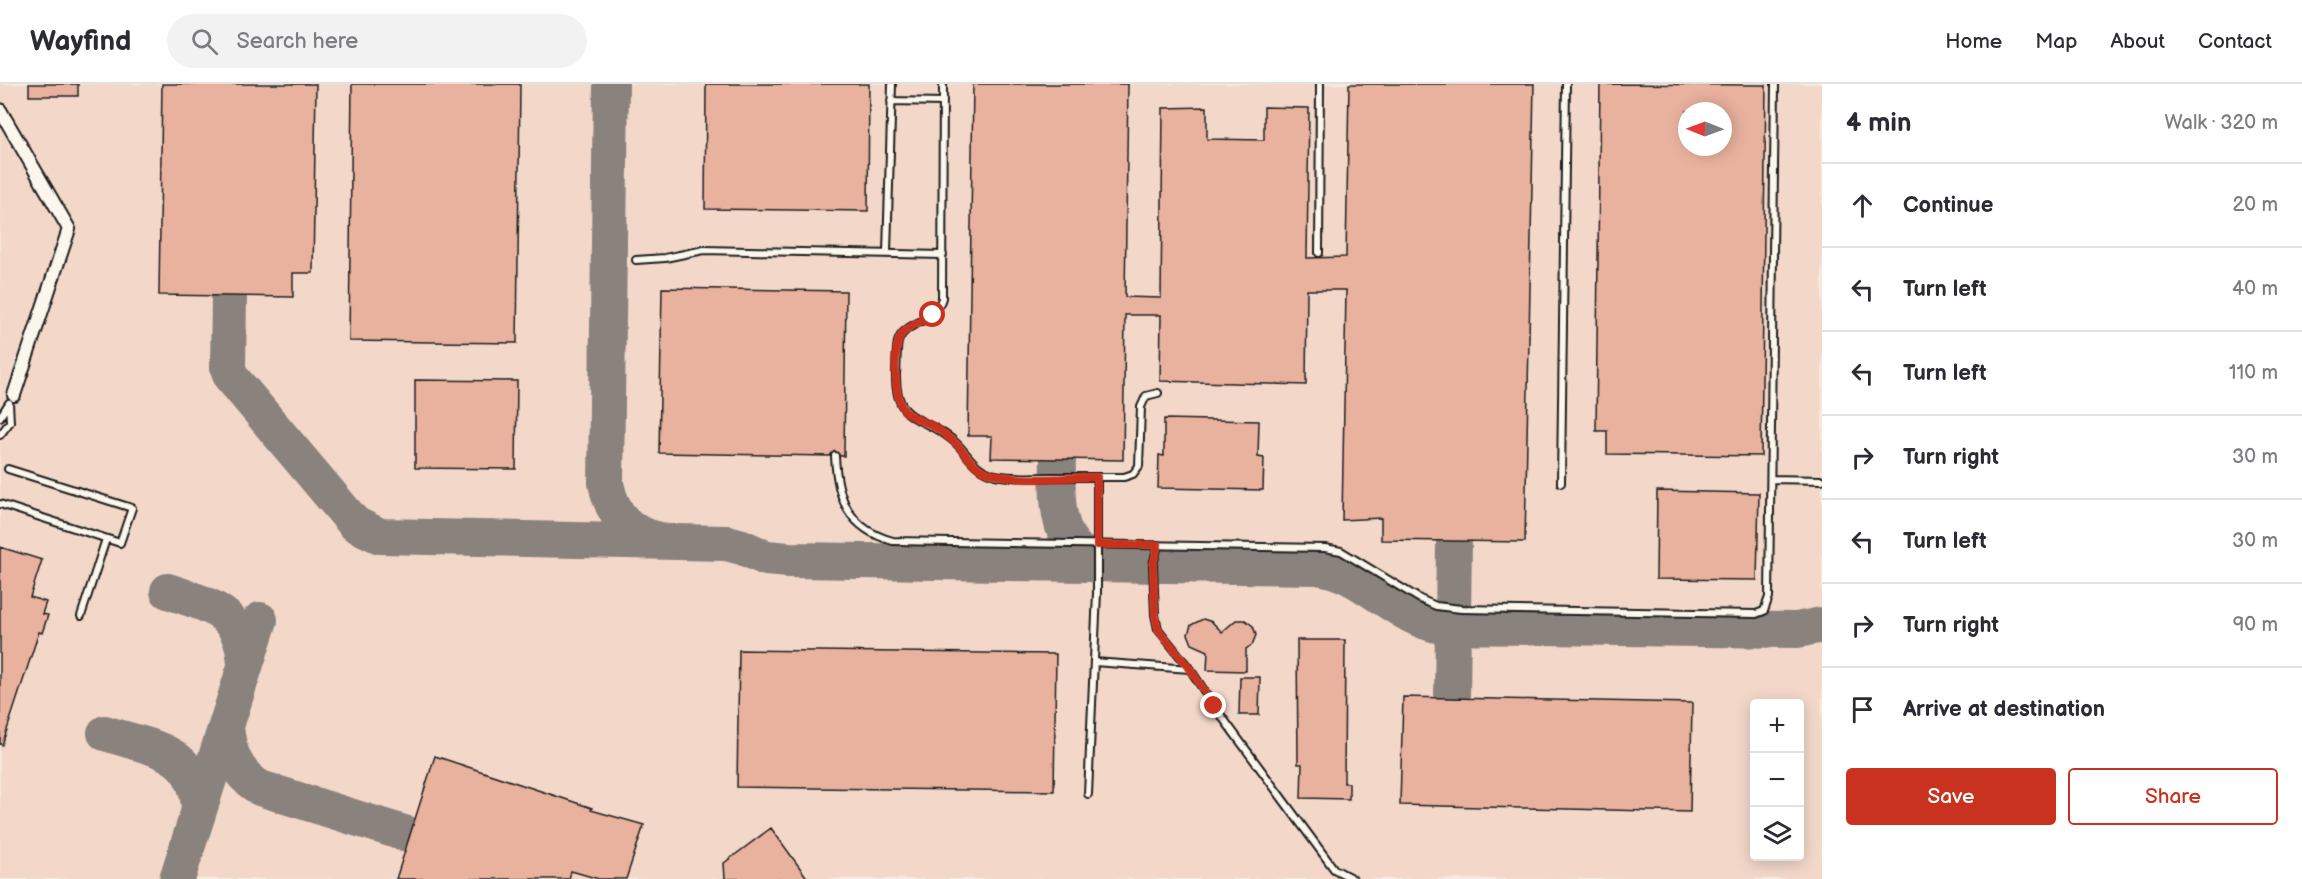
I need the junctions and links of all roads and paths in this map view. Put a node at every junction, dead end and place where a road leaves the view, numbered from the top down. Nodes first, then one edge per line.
1 (892, 84) edge
2 (943, 84) edge
3 (1320, 84) edge
4 (1566, 84) edge
5 (1775, 84) edge
6 (891, 101) junction
7 (943, 102) junction
8 (0, 110) edge
9 (887, 252) junction
10 (1319, 253) dead end
11 (943, 255) junction
12 (636, 260) dead end
13 (1158, 393) dead end
14 (12, 399) junction
15 (0, 405) edge
16 (0, 417) edge
17 (0, 435) edge
18 (835, 456) dead end
19 (8, 469) dead end
20 (1097, 477) junction
21 (1772, 479) junction
22 (1822, 480) edge
23 (1561, 483) dead end
24 (0, 504) edge
25 (106, 539) junction
26 (1097, 545) junction
27 (1158, 545) junction
28 (81, 616) dead end
29 (1094, 662) junction
30 (1190, 669) junction
31 (1088, 794) dead end
32 (1353, 879) edge

1 - 6 lane
2 - 7 lane
3 - 10 lane
4 - 23 lane
5 - 21 lane
6 - 7 lane
6 - 9 lane
7 - 11 lane
8 - 14 street
9 - 11 lane
9 - 12 lane
11 - 20 lane
13 - 20 lane
14 - 15 lane
14 - 16 lane
14 - 17 lane
18 - 26 lane
19 - 25 lane
20 - 26 lane
21 - 22 lane
21 - 27 lane
24 - 25 lane
25 - 28 lane
26 - 27 lane
26 - 29 lane
27 - 30 lane
29 - 30 lane
29 - 31 lane
30 - 32 lane

